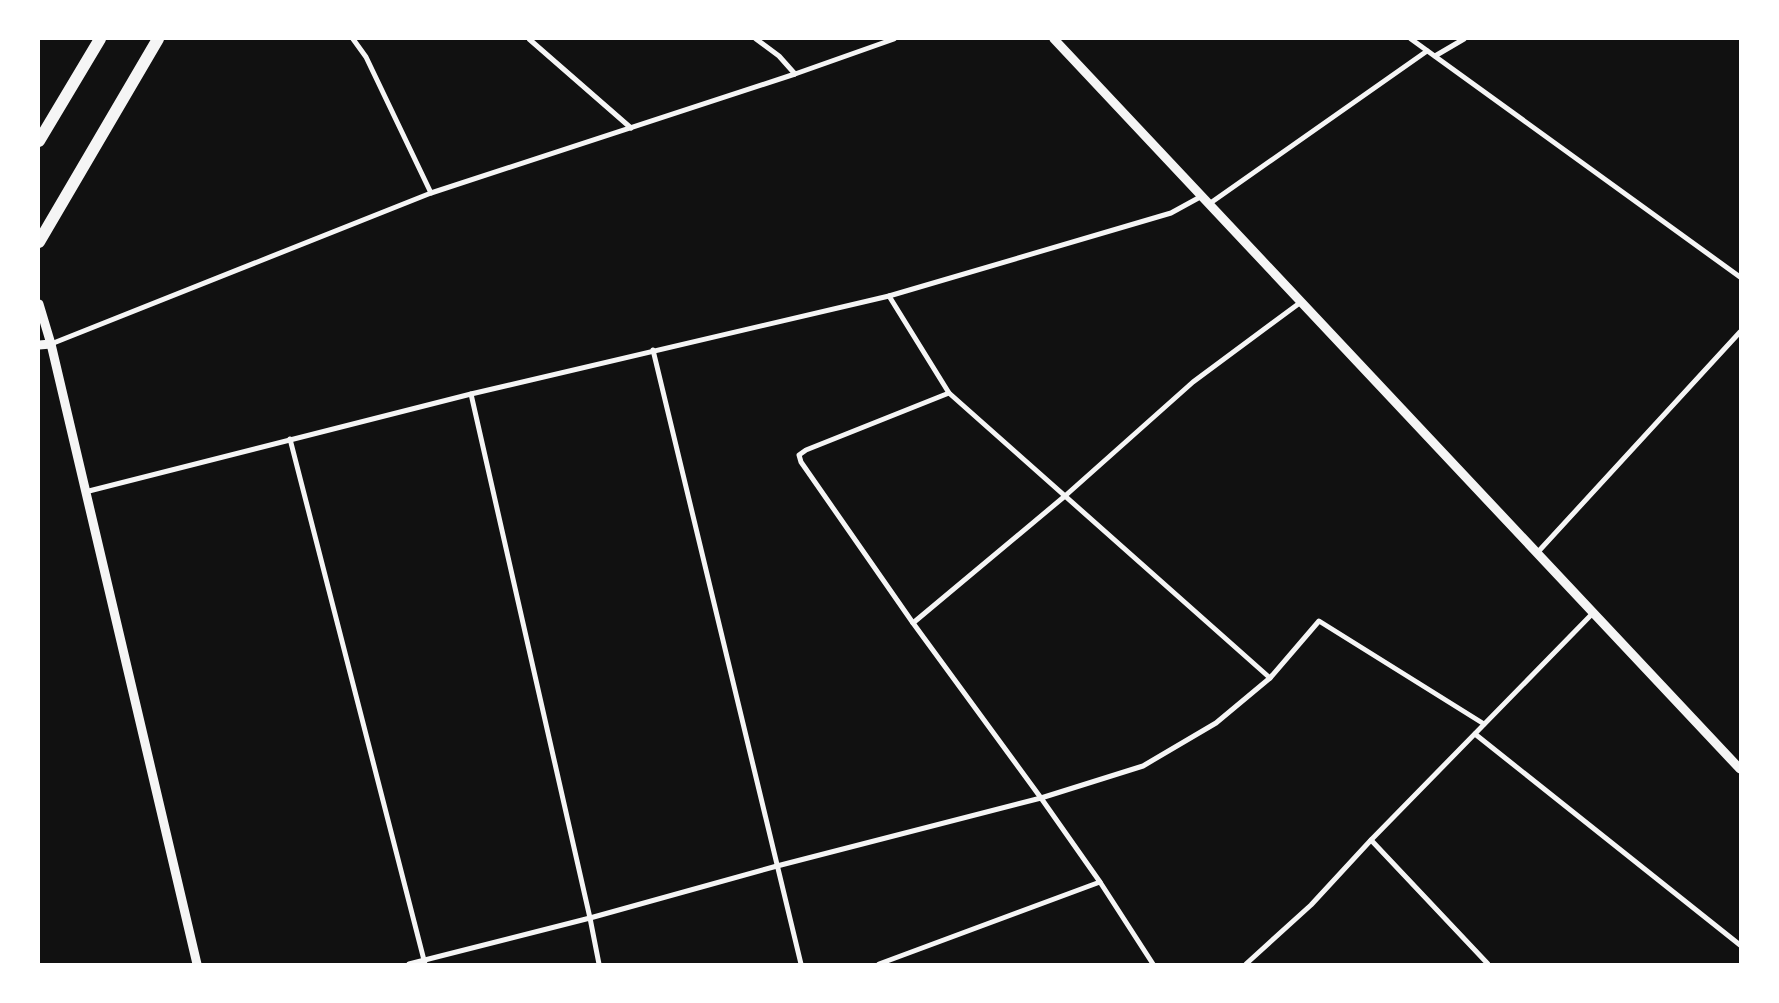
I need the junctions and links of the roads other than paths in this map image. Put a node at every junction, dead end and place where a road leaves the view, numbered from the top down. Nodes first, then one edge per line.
1 (100, 39) edge
2 (158, 39) edge
3 (353, 39) edge
4 (529, 39) edge
5 (756, 39) edge
6 (894, 39) edge
7 (1054, 39) edge
8 (1411, 39) edge
9 (1464, 39) edge
10 (1428, 51) junction
11 (1435, 56) junction
12 (795, 74) junction
13 (631, 128) junction
14 (39, 141) edge
15 (431, 193) junction
16 (1202, 196) junction
17 (1209, 204) junction
18 (39, 242) edge
19 (1740, 277) edge
20 (889, 296) junction
21 (1301, 302) junction
22 (39, 304) edge
23 (1740, 332) edge
24 (51, 344) junction
25 (39, 345) edge
26 (653, 350) junction
27 (949, 393) junction
28 (471, 394) junction
29 (290, 439) junction
30 (85, 492) junction
31 (1065, 496) junction
32 (1537, 553) junction
33 (1593, 613) junction
34 (913, 623) junction
35 (1270, 678) junction
36 (1484, 724) junction
37 (1475, 734) junction
38 (1740, 770) edge
39 (1041, 798) junction
40 (1371, 840) junction
41 (778, 866) junction
42 (1100, 882) junction
43 (590, 918) junction
44 (1740, 945) edge
45 (425, 963) edge
46 (197, 964) edge
47 (409, 964) edge
48 (599, 964) edge
49 (801, 964) edge
50 (879, 964) edge
51 (1154, 964) edge
52 (1246, 964) edge
53 (1488, 964) edge

1 - 14 main road
2 - 18 main road
3 - 15 street
4 - 13 street
5 - 12 street
6 - 12 street
7 - 16 street
8 - 10 street
9 - 11 street
10 - 11 street
10 - 17 street
11 - 19 street
12 - 13 street
13 - 15 street
15 - 24 street
16 - 17 street
16 - 20 street
17 - 21 street
20 - 26 street
20 - 27 street
21 - 31 street
21 - 32 street
22 - 24 street
23 - 32 street
24 - 25 street
24 - 30 street
26 - 28 street
26 - 41 street
27 - 31 street
27 - 34 street
28 - 29 street
28 - 43 street
29 - 30 street
29 - 45 street
30 - 46 street
31 - 34 street
31 - 35 street
32 - 33 street
33 - 36 street
33 - 38 street
34 - 39 street
35 - 36 street
35 - 39 street
36 - 37 street
37 - 40 street
37 - 44 street
39 - 41 street
39 - 42 street
40 - 52 street
40 - 53 street
41 - 43 street
41 - 49 street
42 - 50 street
42 - 51 street
43 - 45 street
43 - 48 street
45 - 47 street

